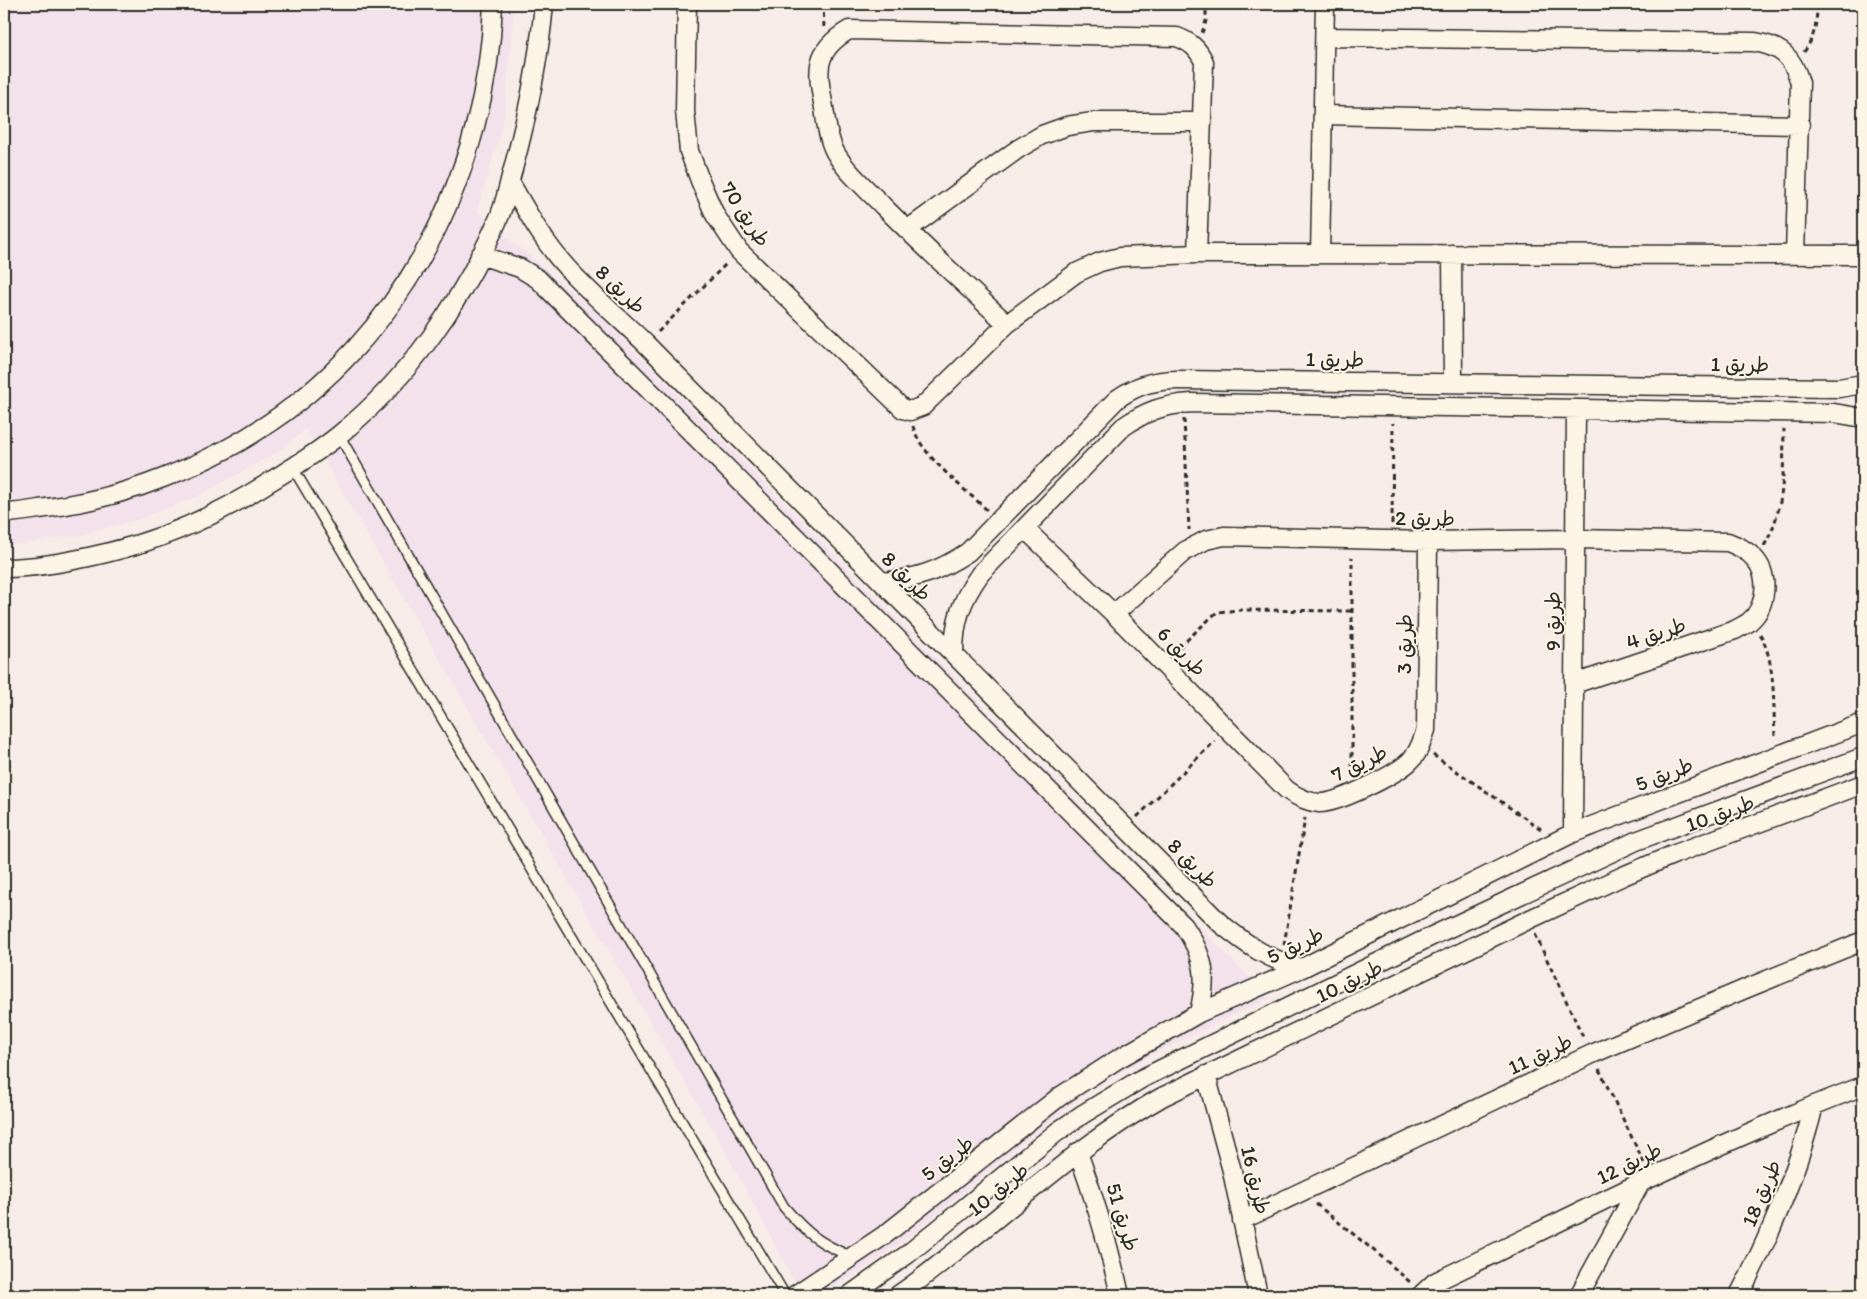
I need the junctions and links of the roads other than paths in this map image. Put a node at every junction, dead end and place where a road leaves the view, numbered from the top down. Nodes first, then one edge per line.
1 (493, 4) edge
2 (544, 4) edge
3 (686, 4) edge
4 (1325, 4) edge
5 (1324, 36) junction
6 (1323, 115) junction
7 (1202, 122) junction
8 (1800, 125) junction
9 (510, 182) junction
10 (907, 230) junction
11 (1197, 254) junction
12 (1320, 254) junction
13 (1452, 254) junction
14 (480, 255) junction
15 (1795, 255) junction
16 (1863, 255) edge
17 (1007, 324) junction
18 (1453, 382) junction
19 (1863, 384) edge
20 (1576, 409) junction
21 (1863, 418) edge
22 (339, 435) junction
23 (292, 468) junction
24 (4, 513) edge
25 (1025, 529) junction
26 (1575, 540) junction
27 (1428, 541) junction
28 (7, 569) edge
29 (882, 582) junction
30 (1114, 614) junction
31 (1750, 621) joint
32 (954, 654) junction
33 (1574, 684) junction
34 (1862, 722) edge
35 (1421, 746) joint
36 (1863, 757) edge
37 (1863, 784) edge
38 (1308, 801) joint
39 (1566, 837) junction
40 (1863, 942) edge
41 (1302, 968) junction
42 (1199, 1013) junction
43 (1206, 1075) junction
44 (1863, 1086) edge
45 (1814, 1105) junction
46 (1044, 1110) junction
47 (1057, 1132) junction
48 (1078, 1152) junction
49 (1640, 1184) junction
50 (1242, 1220) junction
51 (852, 1257) junction
52 (1422, 1294) edge
53 (785, 1295) edge
54 (795, 1295) edge
55 (850, 1295) edge
56 (898, 1295) edge
57 (1120, 1295) edge
58 (1258, 1295) edge
59 (1579, 1295) edge
60 (1739, 1295) edge

1 - 24 street
2 - 9 street
3 - 17 street, طريق 70
4 - 5 street
5 - 6 street
5 - 8 street
6 - 8 street
6 - 12 street
7 - 10 street
7 - 10 street
7 - 11 street
8 - 15 street
9 - 14 street
9 - 29 street, طريق 8
10 - 17 street
11 - 12 street
11 - 17 street
12 - 13 street
13 - 15 street
13 - 18 street
14 - 22 street
14 - 42 street
15 - 16 street
18 - 19 street, طريق 1
18 - 29 street, طريق 1
20 - 21 street
20 - 25 street
20 - 26 street, طريق 9
22 - 23 street
22 - 51 lane
23 - 28 street
23 - 53 lane
25 - 30 street, طريق 6
25 - 32 street
26 - 27 street, طريق 2
26 - 31 street, طريق 2
26 - 33 street, طريق 9
27 - 30 street, طريق 2
27 - 35 street, طريق 3
29 - 32 street, طريق 8
30 - 38 street, طريق 6
31 - 33 street, طريق 4
32 - 41 street, طريق 8
33 - 39 street, طريق 9
34 - 39 street, طريق 5
35 - 38 street, طريق 7
36 - 47 street
37 - 43 street, طريق 10
39 - 41 street, طريق 5
40 - 50 street, طريق 11
41 - 42 street, طريق 5
42 - 46 street, طريق 5
43 - 48 street, طريق 10
43 - 50 street, طريق 16
44 - 45 street, طريق 12
45 - 49 street, طريق 12
45 - 60 street, طريق 18
46 - 47 street
46 - 51 street, طريق 5
47 - 55 street
48 - 56 street, طريق 10
48 - 57 street, طريق 51
49 - 52 street, طريق 12
49 - 59 street
50 - 58 street, طريق 16
51 - 54 street, طريق 5

